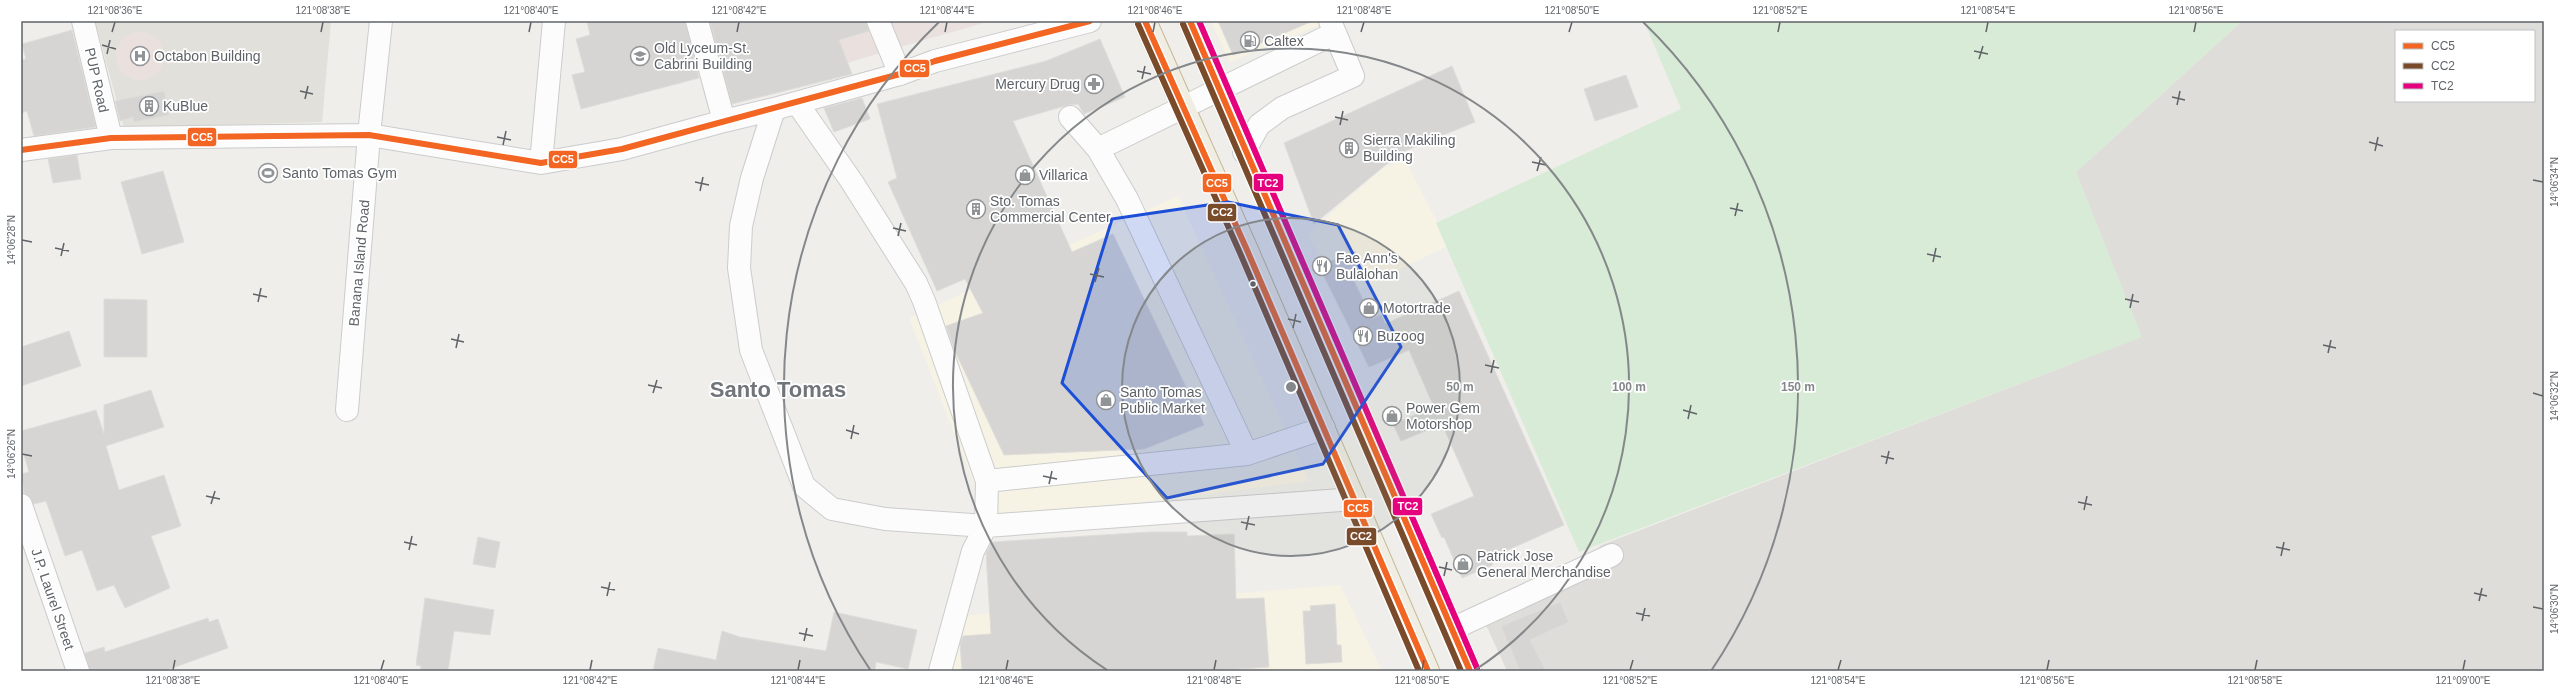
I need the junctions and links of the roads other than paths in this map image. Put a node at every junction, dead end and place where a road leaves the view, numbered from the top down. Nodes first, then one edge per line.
1 (83, 21) edge
2 (381, 21) edge
3 (554, 21) edge
4 (697, 21) edge
5 (878, 21) edge
6 (1090, 21) edge
7 (1145, 21) edge
8 (1190, 21) edge
9 (1332, 27) edge
10 (900, 74) junction
11 (1220, 88) junction
12 (797, 103) junction
13 (1181, 106) junction
14 (774, 109) junction
15 (1070, 117) dead end
16 (724, 120) junction
17 (369, 135) junction
18 (111, 138) junction
19 (1098, 148) junction
20 (21, 150) edge
21 (1244, 152) junction
22 (541, 164) junction
23 (347, 410) dead end
24 (1324, 428) junction
25 (1247, 454) junction
26 (986, 481) junction
27 (1354, 499) junction
28 (21, 505) edge
29 (986, 526) junction
30 (1612, 555) dead end
31 (1452, 629) junction
32 (78, 671) edge
33 (940, 671) edge
34 (1428, 671) edge
35 (1470, 671) edge

1 - 18 street, PUP Road
2 - 17 street, Banana Island Road
3 - 22 street
4 - 16 street
5 - 10 street
6 - 10 street
7 - 13 highway
8 - 11 highway
9 - 11 street
9 - 21 street
10 - 12 street
11 - 13 street
11 - 21 highway
12 - 14 street
12 - 26 street
13 - 19 street
13 - 24 highway
14 - 16 street
14 - 29 street
15 - 19 street
16 - 22 street
17 - 18 street
17 - 22 street
17 - 23 street, Banana Island Road
18 - 20 street
19 - 25 street
21 - 31 highway
24 - 25 street
24 - 27 highway
25 - 26 street
26 - 29 street
27 - 29 street
27 - 34 highway
28 - 32 street, J.P. Laurel Street
29 - 33 street
30 - 31 street
31 - 35 highway

